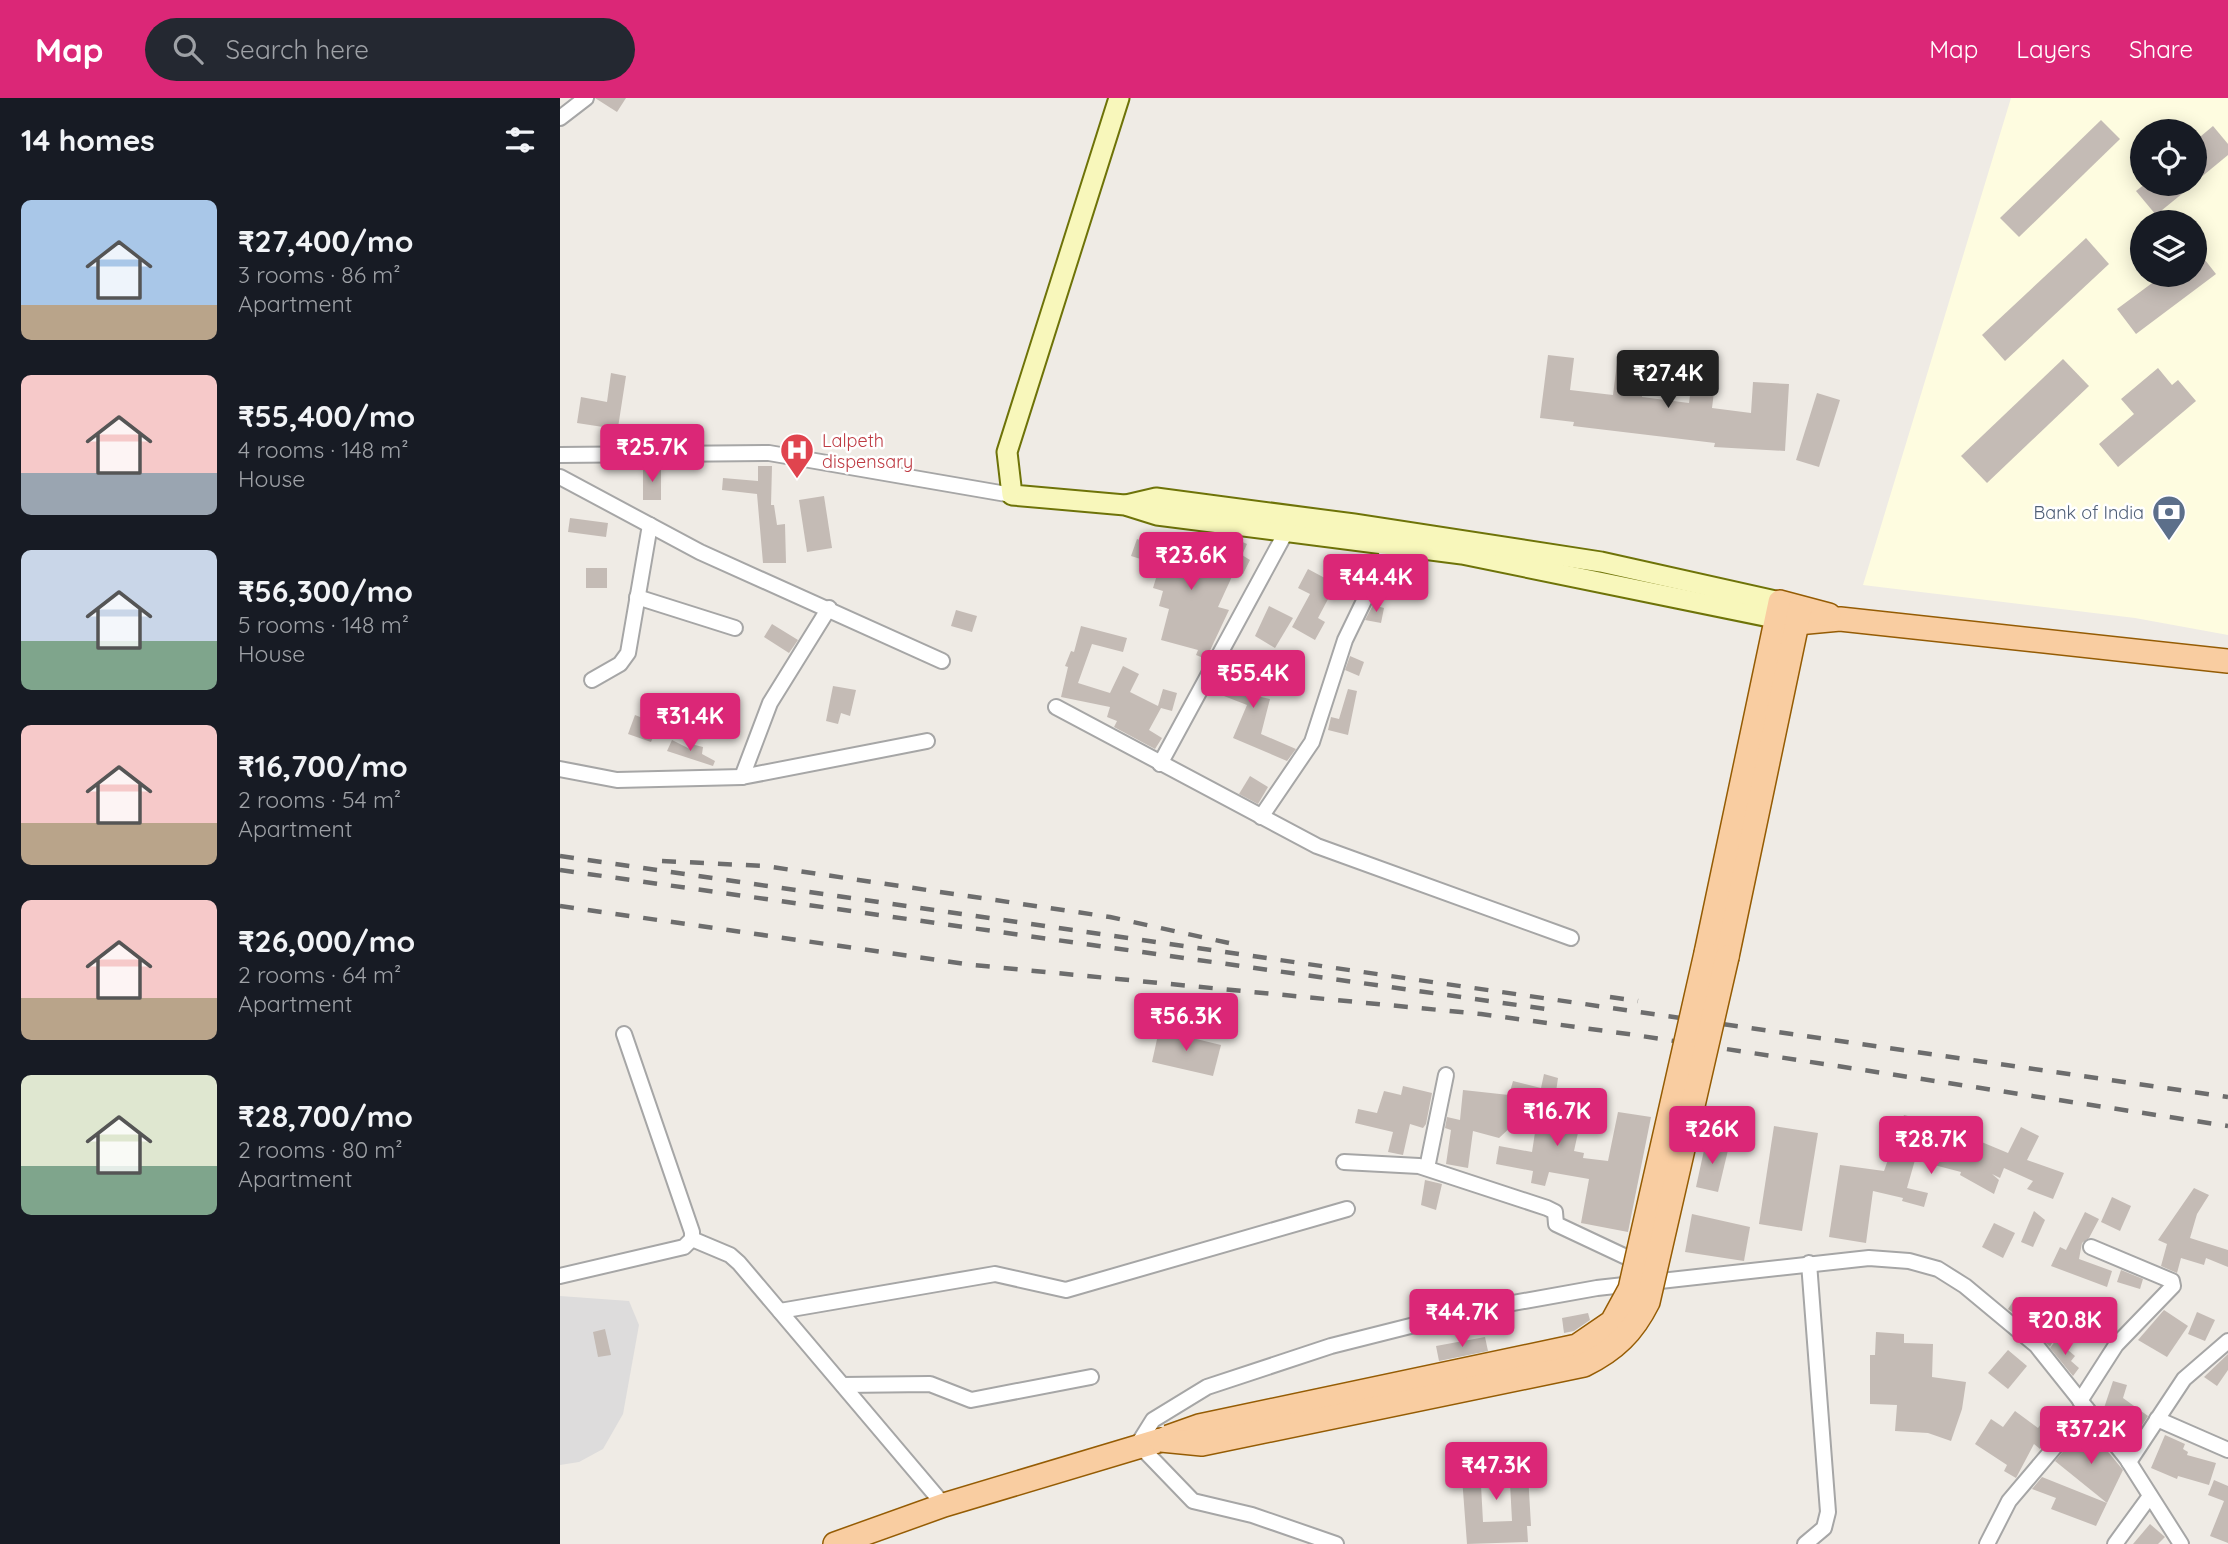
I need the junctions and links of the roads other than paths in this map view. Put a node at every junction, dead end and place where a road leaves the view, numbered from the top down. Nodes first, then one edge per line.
1 (586, 98) edge
2 (1119, 98) edge
3 (560, 118) edge
4 (560, 455) edge
5 (560, 477) edge
6 (1012, 495) junction
7 (1125, 505) junction
8 (650, 525) junction
9 (1286, 532) junction
10 (1391, 545) junction
11 (637, 597) junction
12 (829, 608) junction
13 (1789, 612) junction
14 (735, 628) dead end
15 (942, 661) dead end
16 (2228, 661) edge
17 (592, 680) dead end
18 (1055, 707) dead end
19 (927, 741) dead end
20 (1160, 764) junction
21 (560, 769) edge
22 (742, 777) junction
23 (1261, 817) junction
24 (1571, 938) dead end
25 (624, 1034) dead end
26 (1446, 1075) dead end
27 (1344, 1161) dead end
28 (1427, 1168) junction
29 (1347, 1209) dead end
30 (692, 1238) junction
31 (2091, 1247) dead end
32 (1809, 1263) junction
33 (560, 1276) edge
34 (1677, 1280) junction
35 (780, 1311) junction
36 (2228, 1341) edge
37 (1091, 1377) dead end
38 (843, 1385) junction
39 (2083, 1405) junction
40 (2157, 1419) junction
41 (1138, 1444) junction
42 (2228, 1450) edge
43 (2129, 1462) junction
44 (2150, 1496) junction
45 (944, 1505) junction
46 (1824, 1538) edge
47 (835, 1544) edge
48 (1336, 1544) edge
49 (1805, 1544) edge
50 (1987, 1544) edge
51 (2115, 1544) edge
52 (2181, 1544) edge

1 - 3 street
2 - 6 street
4 - 6 street
5 - 8 street
6 - 7 street
7 - 9 street
7 - 13 street
8 - 11 street
8 - 12 street
9 - 10 street
9 - 20 street
10 - 13 street
10 - 23 street
11 - 14 street
11 - 17 street
12 - 15 street
12 - 22 street
13 - 16 main road
13 - 41 main road, bridge
18 - 20 street
19 - 22 street
20 - 23 street
21 - 22 street
23 - 24 street
25 - 30 street
26 - 28 street
27 - 28 street
28 - 34 street
29 - 35 street
30 - 33 street
30 - 35 street
31 - 39 street
32 - 34 street
32 - 39 street
32 - 46 street
34 - 41 street
35 - 38 street
36 - 40 street
37 - 38 street
38 - 45 street
39 - 43 street
39 - 50 street
40 - 42 street
40 - 43 street
41 - 45 main road
41 - 48 street
43 - 44 street
44 - 51 street
44 - 52 street
45 - 47 main road
46 - 49 street

